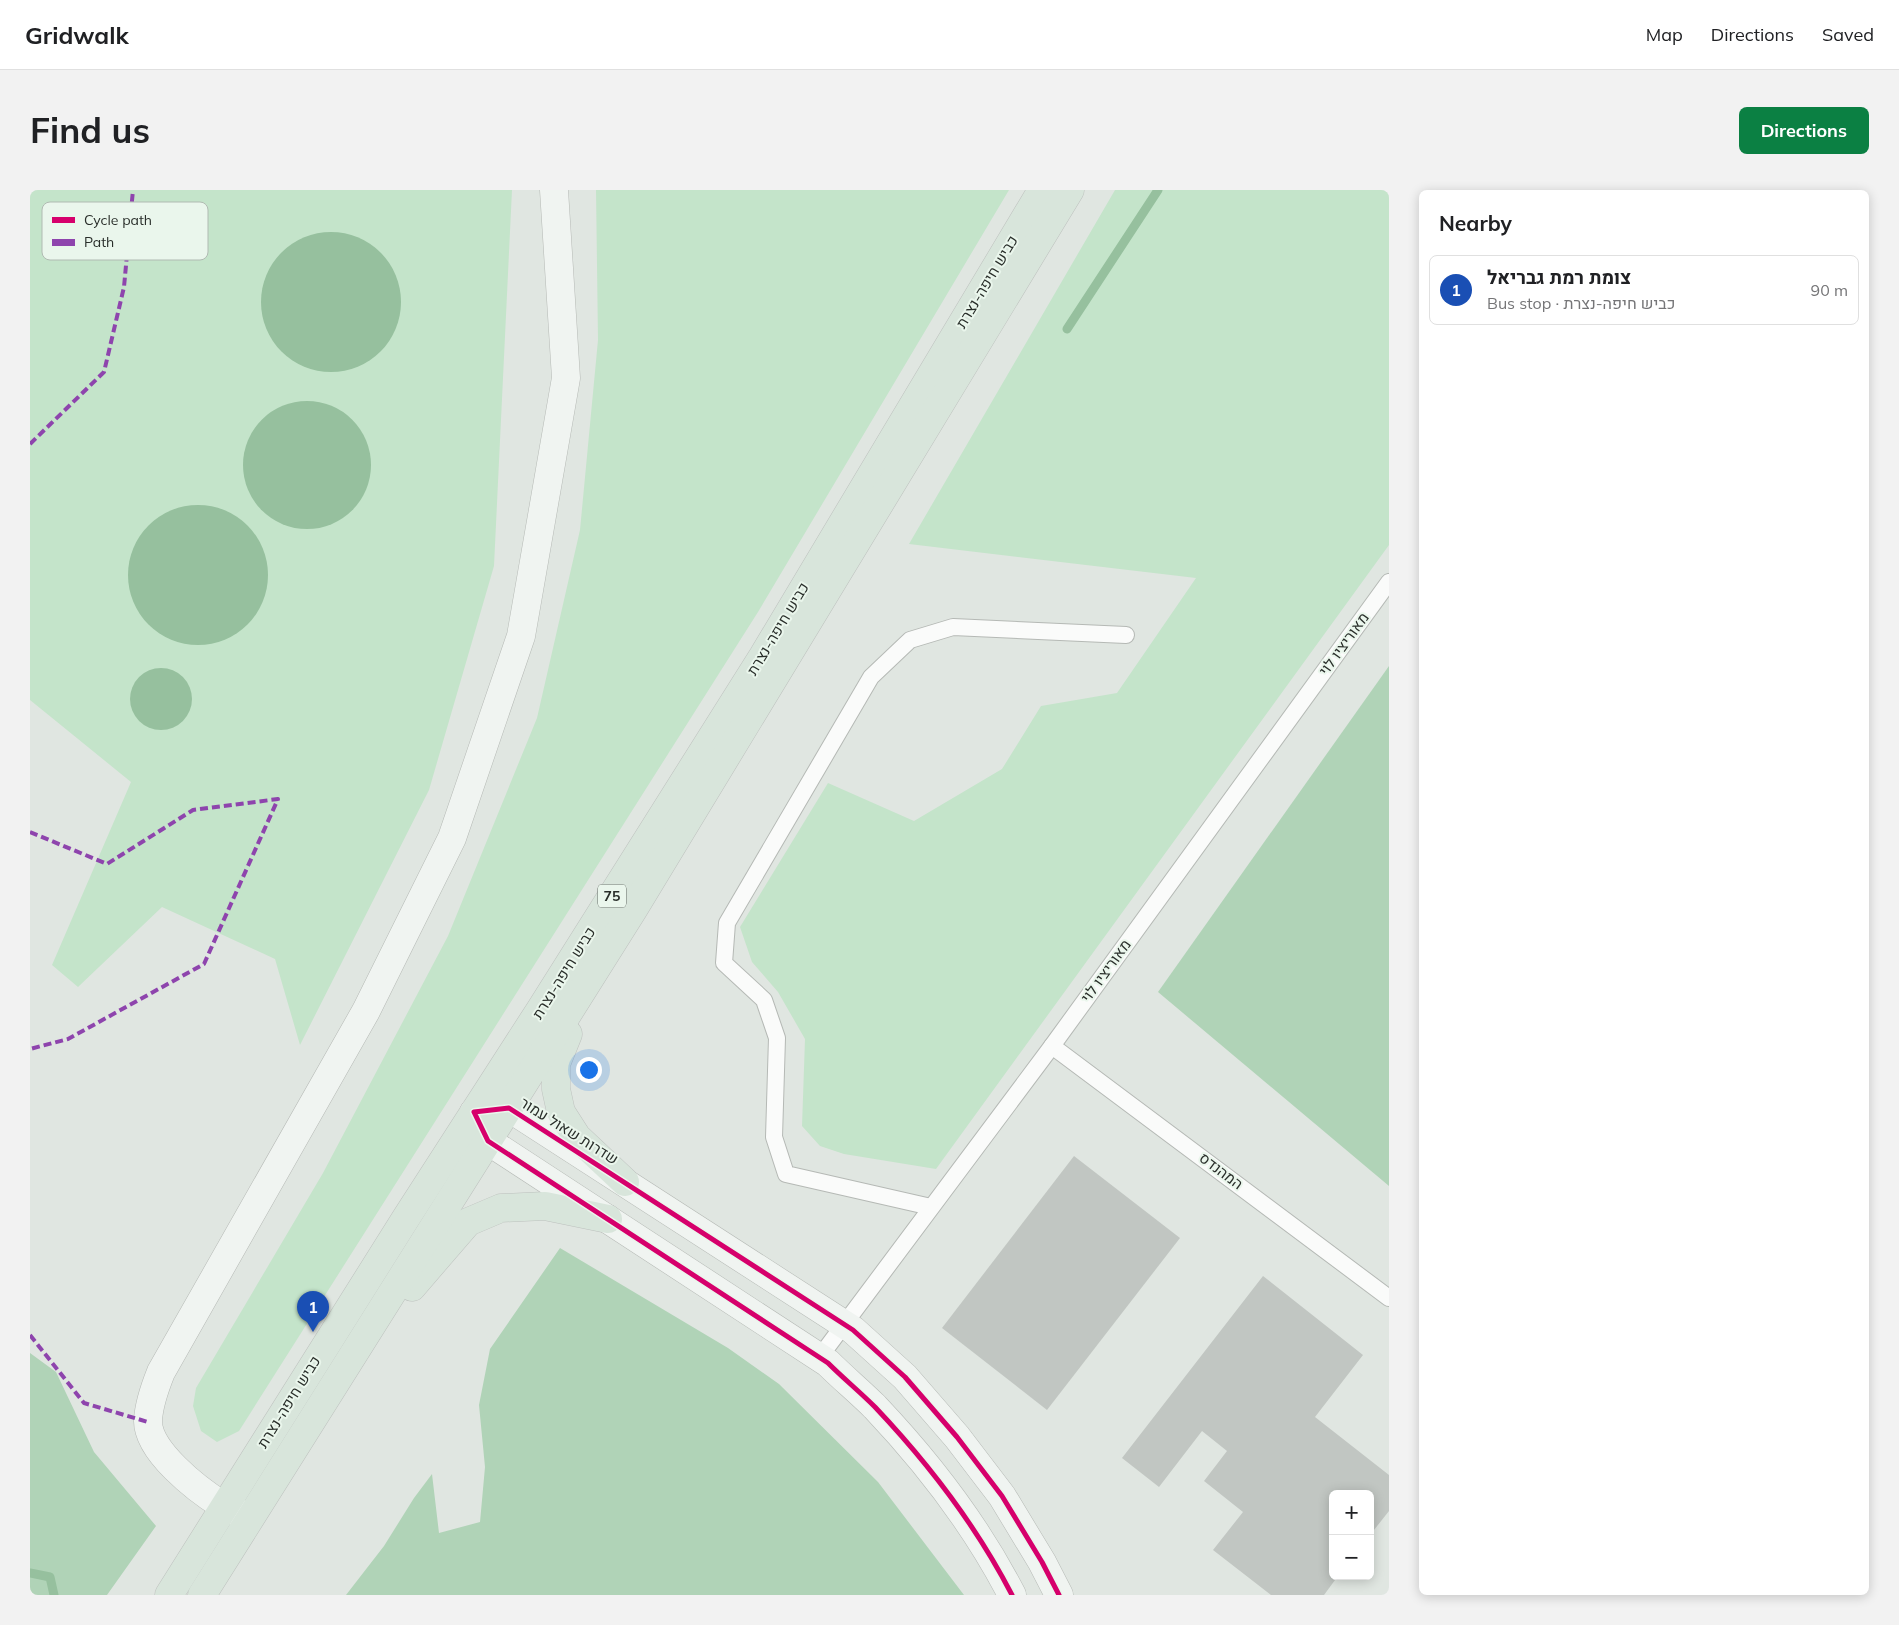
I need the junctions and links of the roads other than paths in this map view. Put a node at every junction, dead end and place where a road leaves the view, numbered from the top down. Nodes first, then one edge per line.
1 (554, 190) edge
2 (1042, 190) edge
3 (1070, 190) edge
4 (1389, 582) edge
5 (1126, 635) dead end
6 (593, 974) junction
7 (1052, 1046) junction
8 (509, 1108) junction
9 (474, 1112) junction
10 (488, 1141) junction
11 (625, 1182) junction
12 (931, 1207) junction
13 (608, 1219) junction
14 (1389, 1298) edge
15 (843, 1323) junction
16 (351, 1358) junction
17 (819, 1358) junction
18 (223, 1506) junction
19 (251, 1518) junction
20 (169, 1595) edge
21 (202, 1595) edge
22 (1012, 1595) edge
23 (1059, 1595) edge

1 - 18 street
2 - 9 highway, כביש חיפה-נצרת / 75
3 - 6 highway, כביש חיפה-נצרת / 75
4 - 7 lane, מאוריציו לוי
5 - 12 lane
6 - 8 highway, כביש חיפה-נצרת / 75
6 - 11 highway
7 - 12 lane, מאוריציו לוי
7 - 14 lane, המהנדס
8 - 9 street, שדרות שאול עמור
8 - 10 highway, כביש חיפה-נצרת / 75
8 - 11 street, שדרות שאול עמור
9 - 10 street
9 - 18 highway, כביש חיפה-נצרת / 75
10 - 13 street
10 - 16 highway, כביש חיפה-נצרת / 75
11 - 15 street, שדרות שאול עמור
12 - 15 lane, מאוריציו לוי
13 - 16 highway
13 - 17 street
15 - 17 lane, מאוריציו לוי
15 - 23 street, שדרות שאול עמור
16 - 19 highway, כביש חיפה-נצרת / 75
17 - 22 street
18 - 19 street
18 - 20 highway, כביש חיפה-נצרת / 75
19 - 21 highway, כביש חיפה-נצרת / 75

